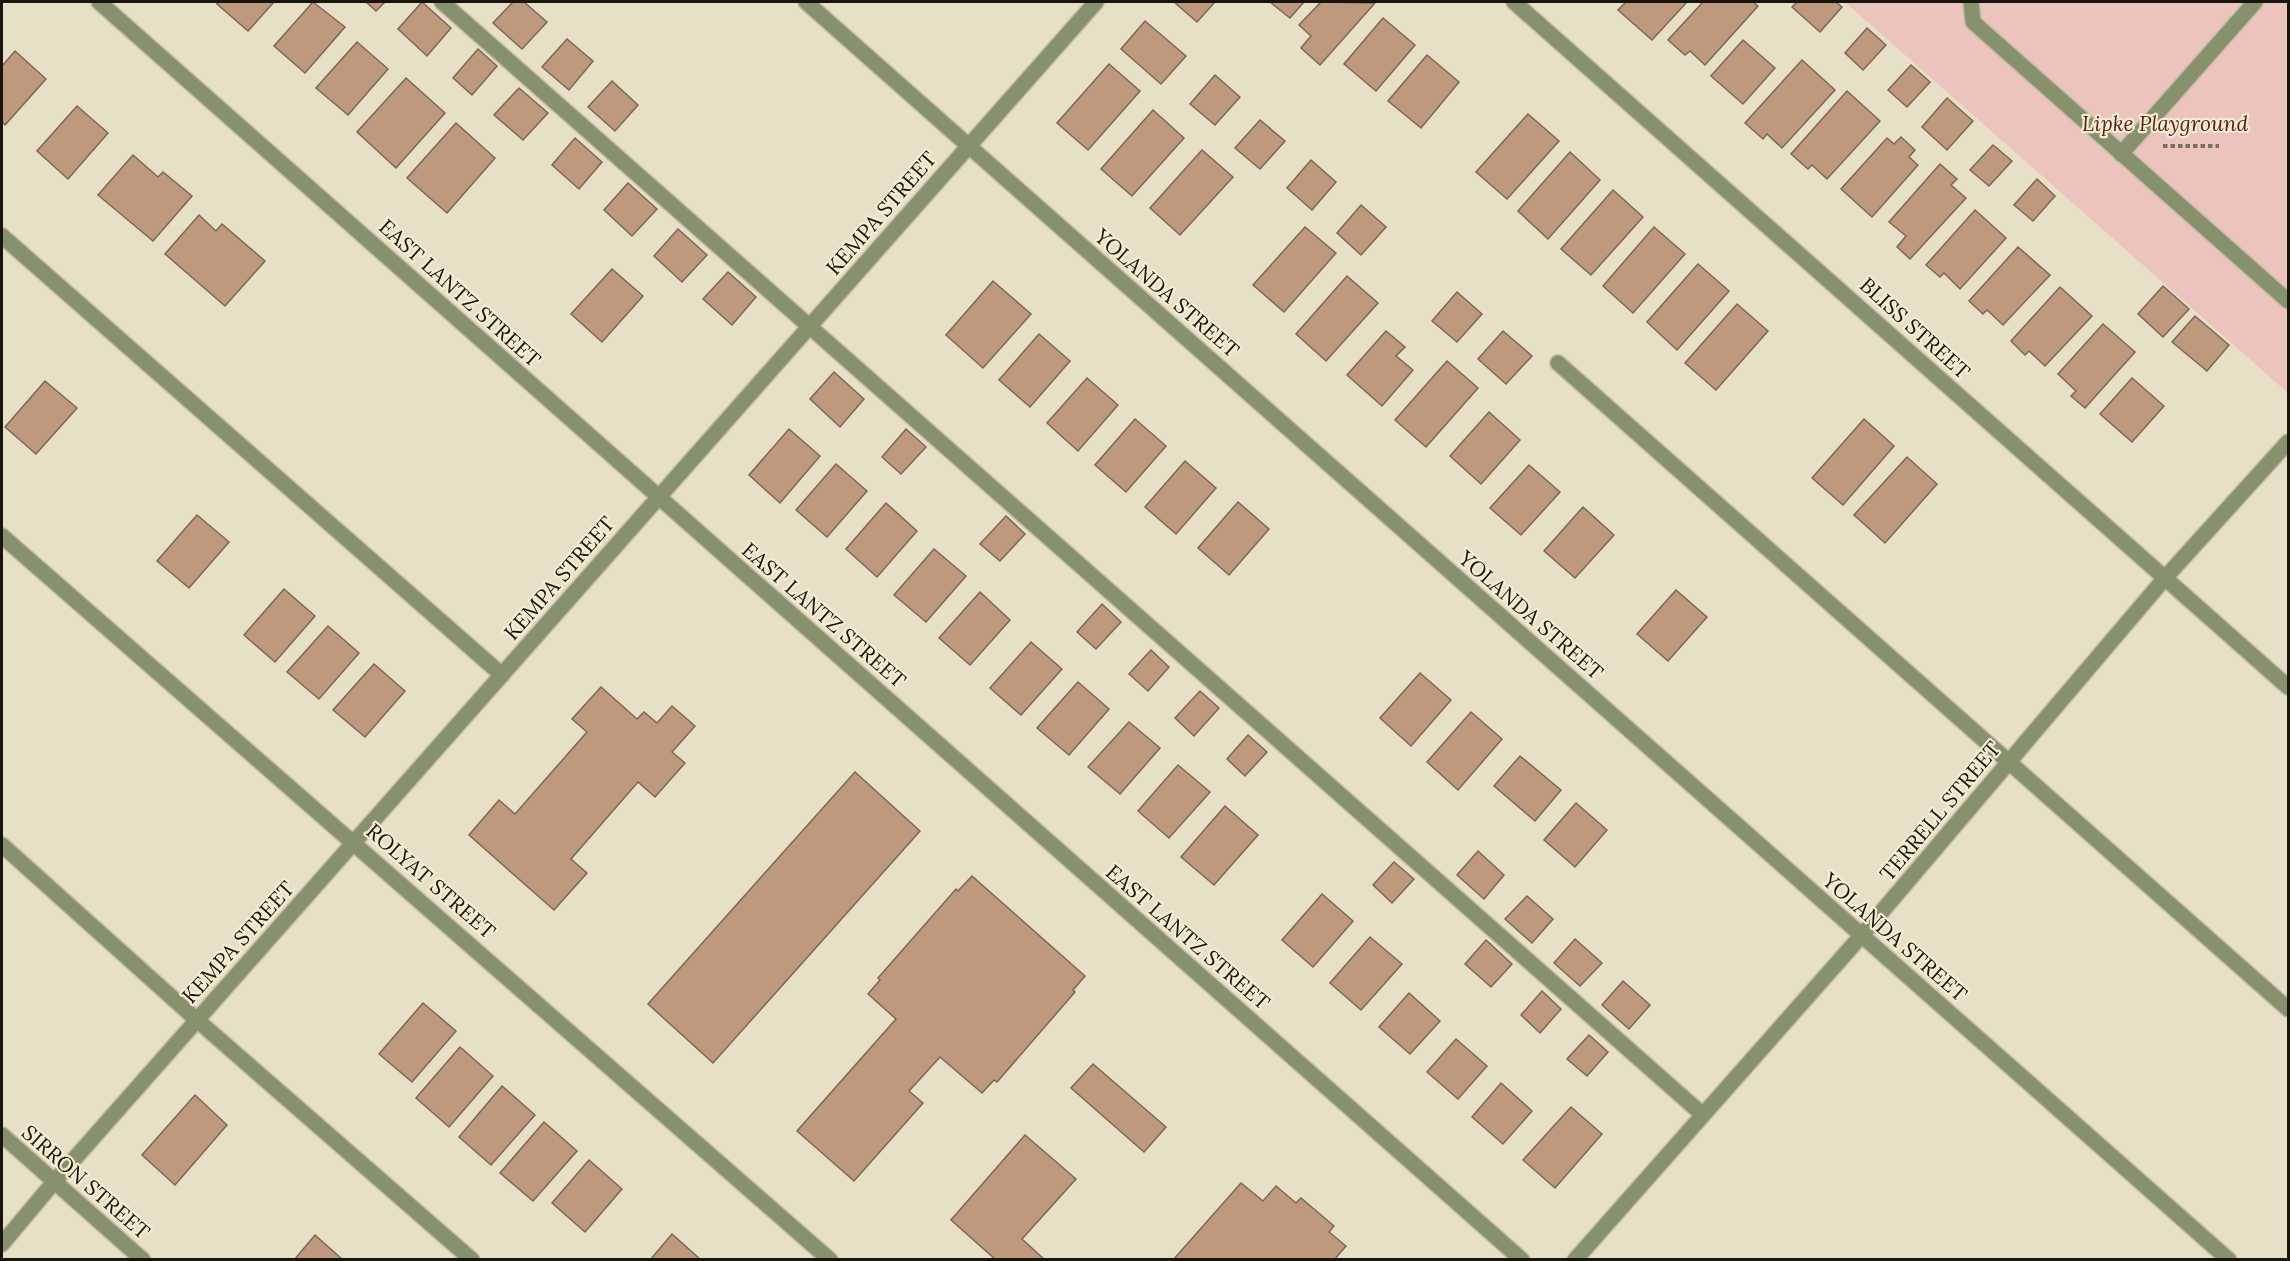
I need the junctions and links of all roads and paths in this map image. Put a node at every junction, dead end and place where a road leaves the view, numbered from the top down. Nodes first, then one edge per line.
1 (99, 2) edge
2 (442, 2) edge
3 (806, 2) edge
4 (1096, 2) edge
5 (1514, 2) edge
6 (1971, 2) edge
7 (2255, 2) edge
8 (969, 146) junction
9 (2219, 146) dead end
10 (2121, 154) junction
11 (2, 236) edge
12 (2289, 301) edge
13 (809, 327) junction
14 (1558, 363) dead end
15 (2289, 442) edge
16 (658, 497) junction
17 (2, 536) edge
18 (2165, 578) junction
19 (501, 675) junction
20 (2289, 687) edge
21 (2010, 761) junction
22 (355, 842) junction
23 (2, 844) edge
24 (1862, 935) junction
25 (2289, 1010) edge
26 (197, 1020) junction
27 (1703, 1115) junction
28 (2, 1135) edge
29 (54, 1182) junction
30 (2, 1244) edge
31 (143, 1260) edge
32 (472, 1260) edge
33 (830, 1260) edge
34 (1522, 1260) edge
35 (1575, 1260) edge
36 (2229, 1260) edge

1 - 16 street, EAST LANTZ STREET
2 - 13 street
3 - 8 street, YOLANDA STREET
4 - 8 street, KEMPA STREET
5 - 18 street, BLISS STREET
6 - 10 street
7 - 10 street
8 - 13 street, KEMPA STREET
8 - 24 street, YOLANDA STREET
9 - 10 path
10 - 12 street
11 - 19 street
13 - 16 street, KEMPA STREET
13 - 27 street
14 - 21 street
15 - 18 street, TERRELL STREET
16 - 19 street, KEMPA STREET
16 - 34 street, EAST LANTZ STREET
17 - 22 street, ROLYAT STREET
18 - 20 street, BLISS STREET
18 - 21 street, TERRELL STREET
19 - 22 street, KEMPA STREET
21 - 24 street, TERRELL STREET
21 - 25 street
22 - 26 street, KEMPA STREET
22 - 33 street, ROLYAT STREET
23 - 26 street
24 - 27 street, TERRELL STREET
24 - 36 street, YOLANDA STREET
26 - 29 street, KEMPA STREET
26 - 32 street
27 - 35 street, TERRELL STREET
28 - 29 street, SIRRON STREET
29 - 30 street, KEMPA STREET
29 - 31 street, SIRRON STREET

